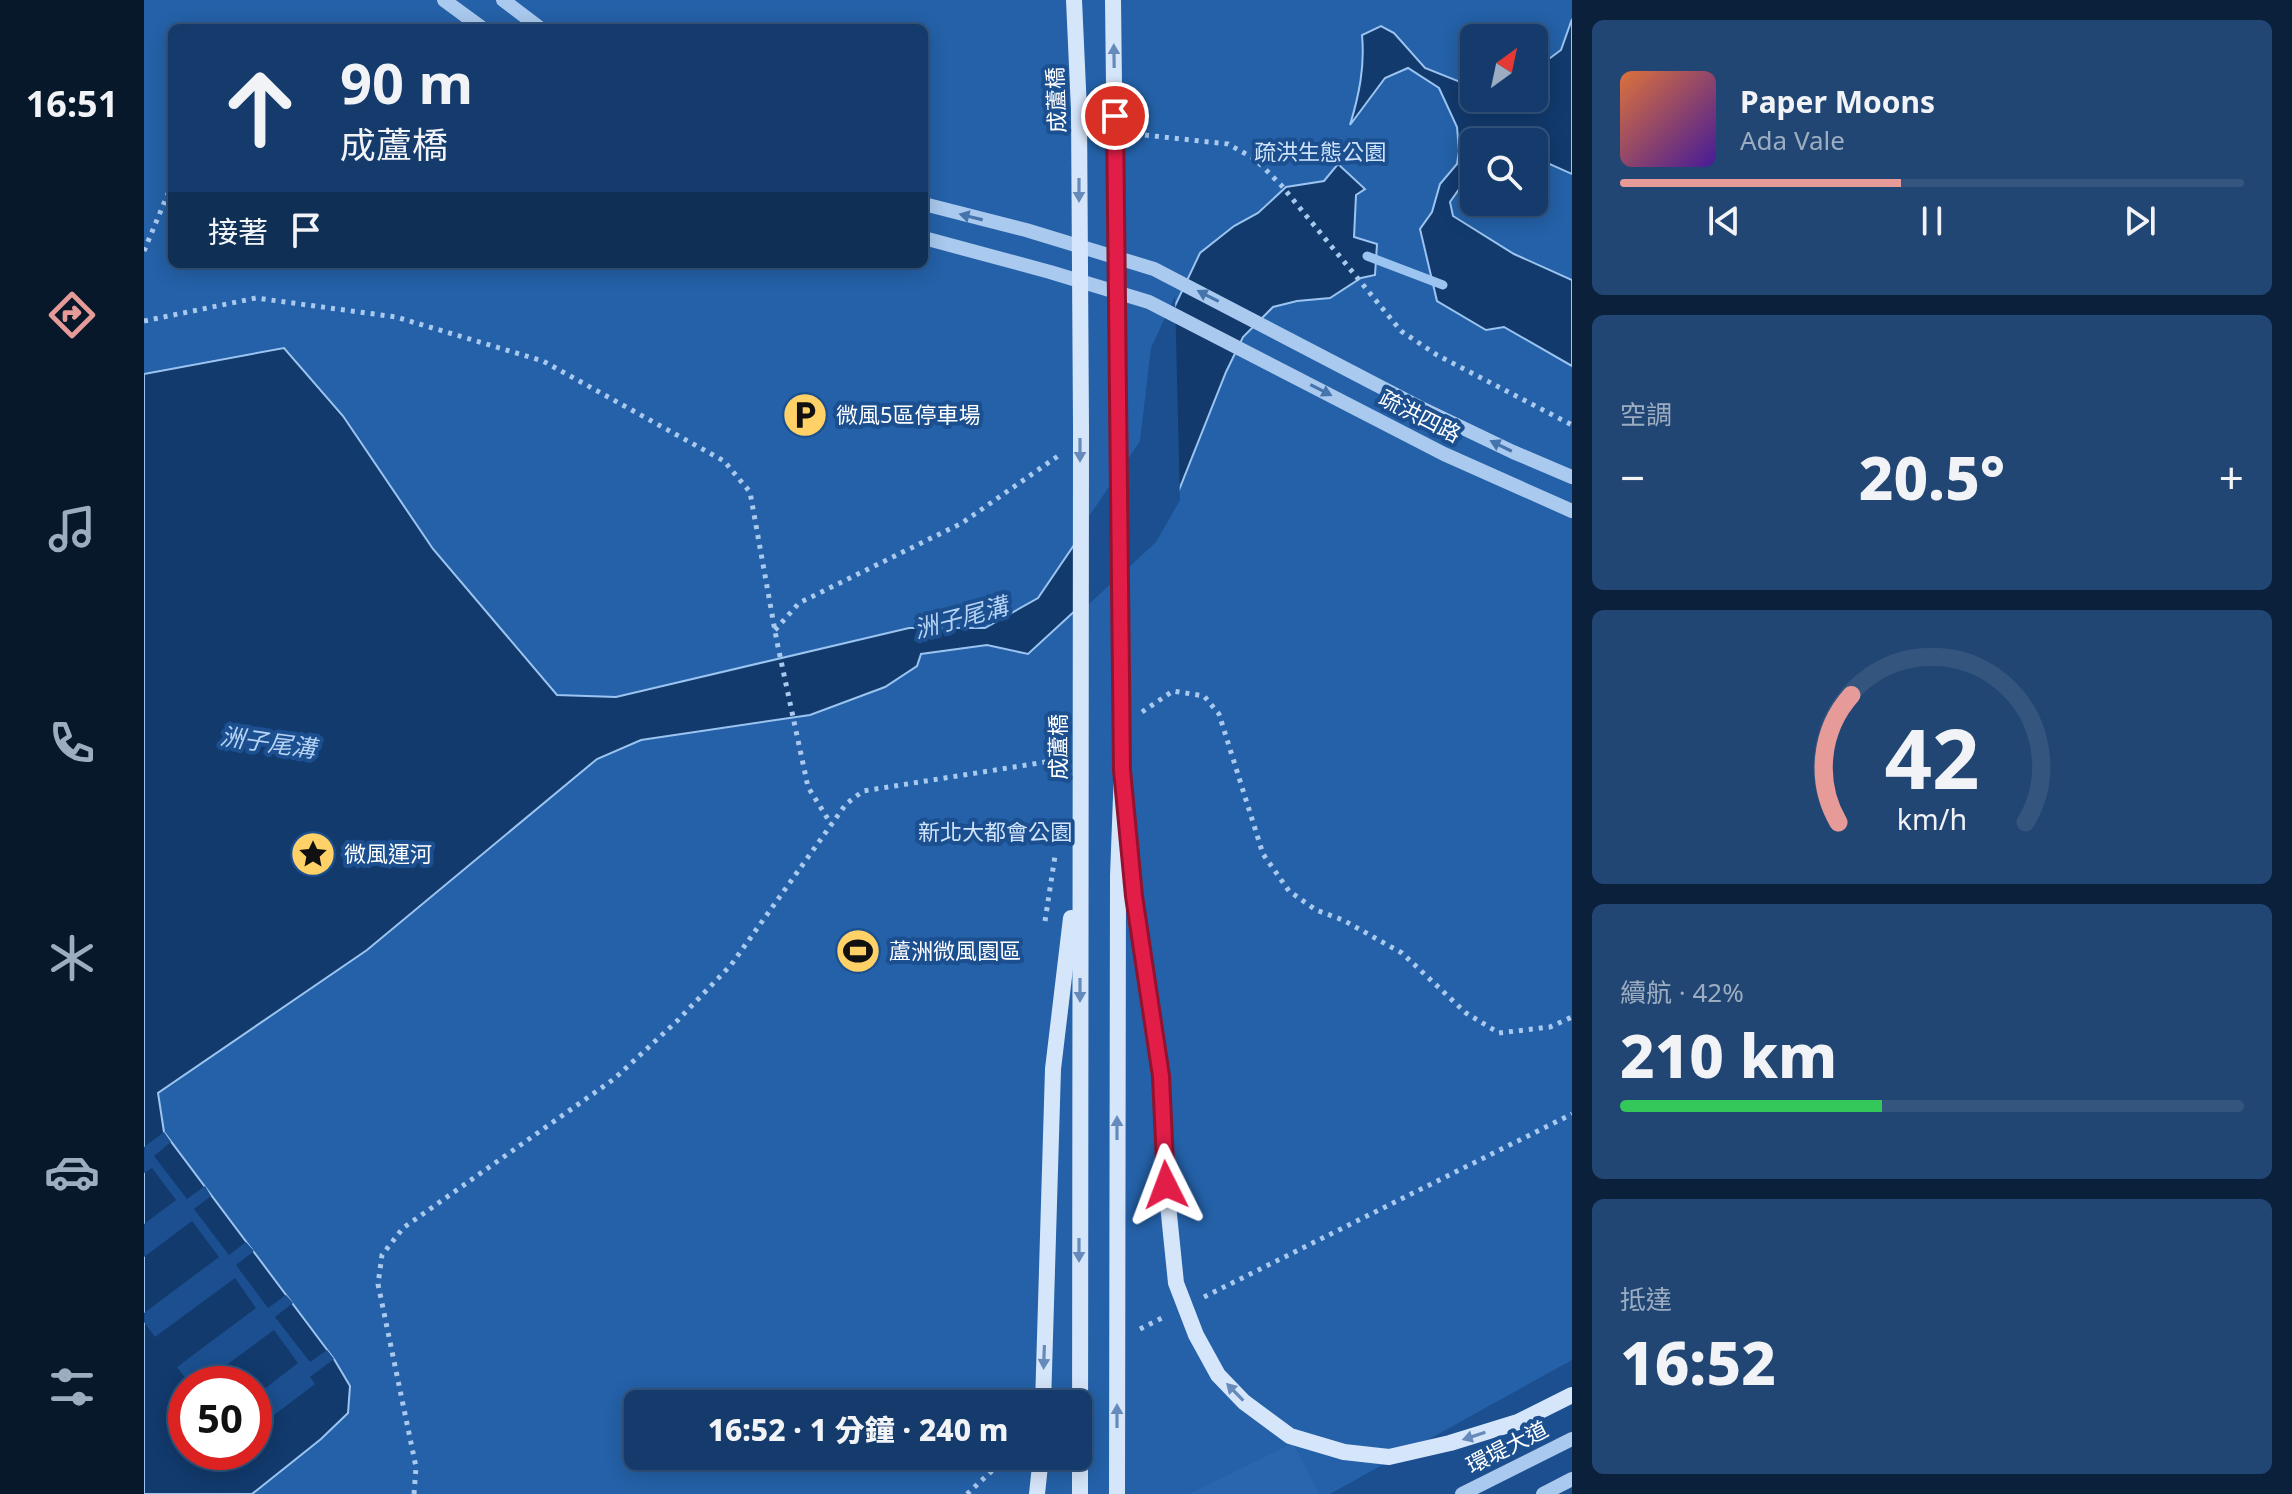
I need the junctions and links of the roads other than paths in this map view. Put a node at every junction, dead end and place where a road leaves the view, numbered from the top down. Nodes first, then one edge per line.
1 (444, 0) edge
2 (503, 0) edge
3 (1074, 0) edge
4 (1113, 0) edge
5 (477, 24) edge
6 (535, 24) edge
7 (928, 205) edge
8 (928, 239) edge
9 (1572, 477) edge
10 (1572, 511) edge
11 (1080, 693) junction
12 (1122, 770) junction
13 (1043, 1390) edge
14 (1572, 1395) edge
15 (1572, 1439) edge
16 (1040, 1470) edge
17 (1572, 1479) edge
18 (1037, 1494) edge
19 (1080, 1494) edge
20 (1117, 1494) edge
21 (1462, 1494) edge
22 (1543, 1494) edge

1 - 5 street
2 - 6 street
3 -> 11 main road, 成蘆橋, bridge
12 -> 4 main road, bridge
9 -> 7 street, 疏洪四路
8 -> 10 street, 疏洪四路
11 -> 13 main road, bridge
11 -> 19 main road, 成蘆橋, bridge
14 -> 12 main road, bridge
20 -> 12 main road, bridge
15 - 21 street, 環堤大道
16 - 18 main road
17 - 22 street

